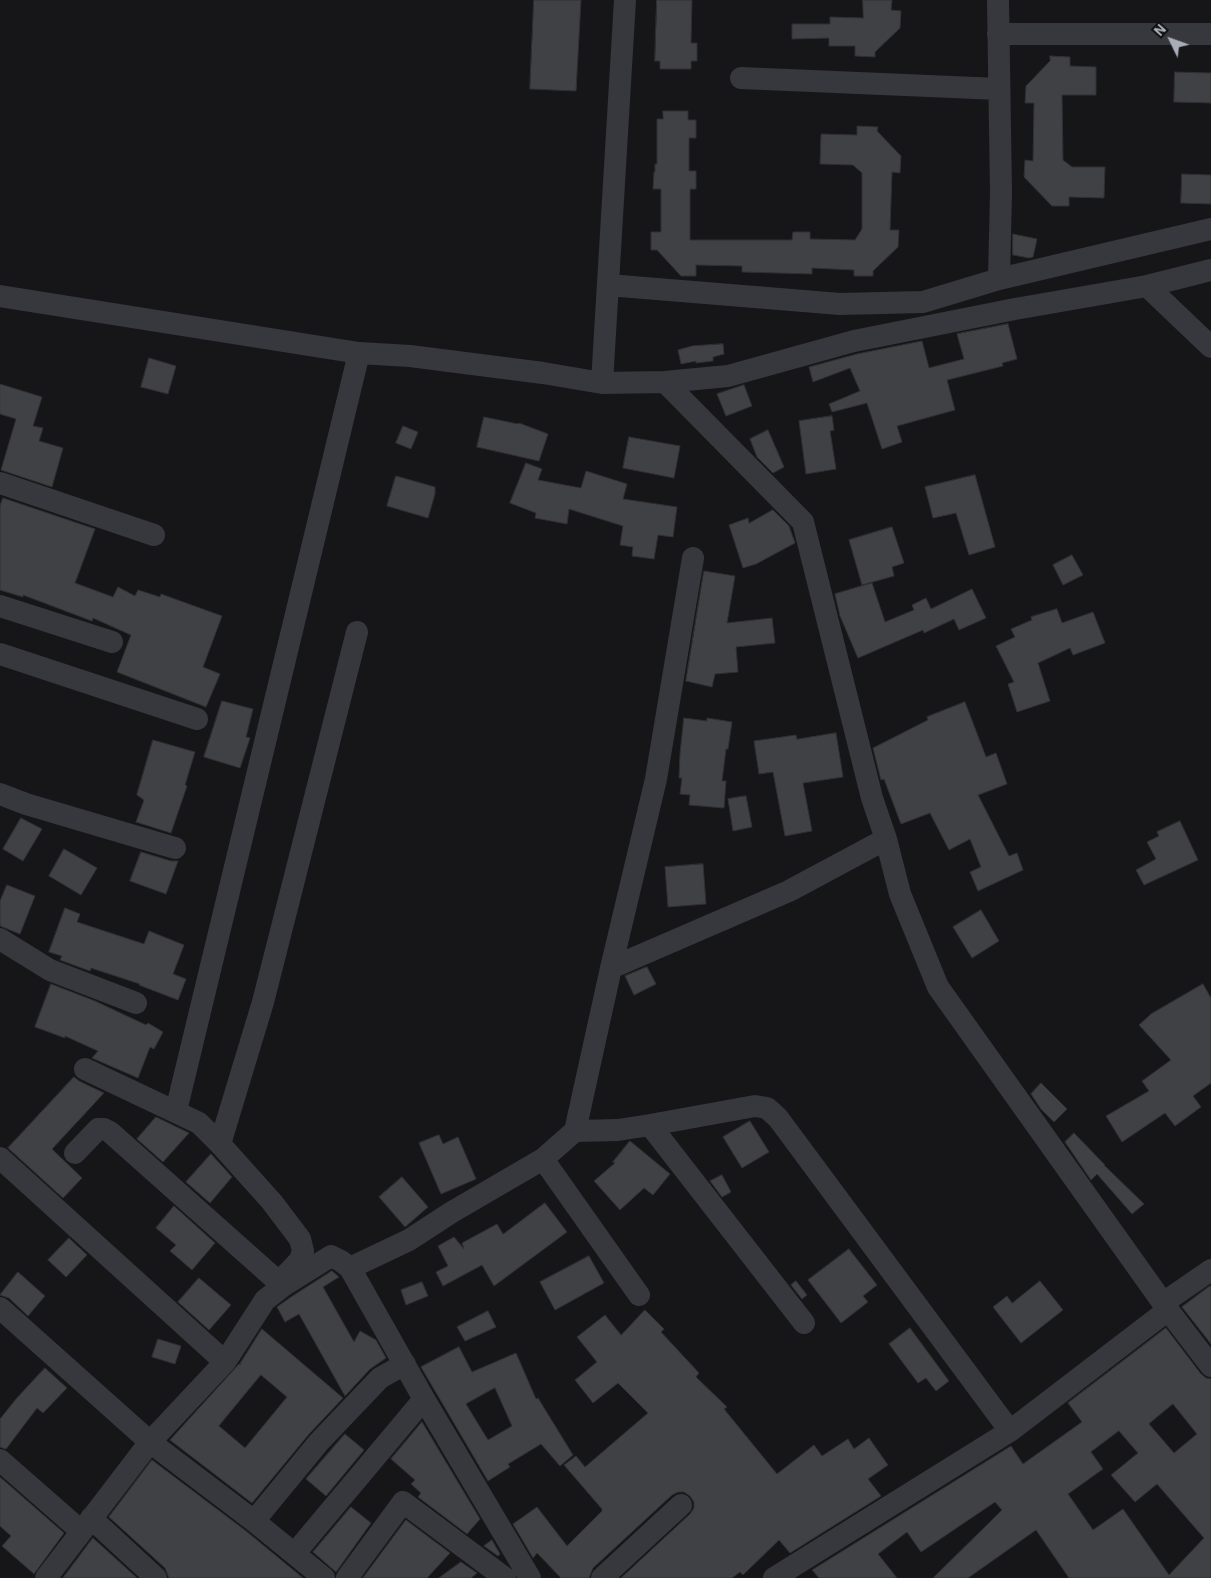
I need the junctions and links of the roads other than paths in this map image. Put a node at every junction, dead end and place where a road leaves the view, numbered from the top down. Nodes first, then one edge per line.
1 (625, 0) edge
2 (998, 0) edge
3 (998, 34) junction
4 (1211, 34) edge
5 (741, 78) dead end
6 (999, 89) junction
7 (1211, 229) edge
8 (1211, 270) edge
9 (999, 279) junction
10 (608, 285) junction
11 (1147, 286) junction
12 (0, 296) edge
13 (1211, 347) edge
14 (359, 353) junction
15 (665, 382) junction
16 (602, 383) junction
17 (0, 483) edge
18 (154, 535) dead end
19 (693, 558) dead end
20 (0, 606) edge
21 (357, 632) dead end
22 (112, 642) dead end
23 (0, 654) edge
24 (197, 719) dead end
25 (0, 794) edge
26 (886, 839) junction
27 (175, 848) dead end
28 (0, 939) edge
29 (611, 968) junction
30 (136, 1003) dead end
31 (85, 1069) dead end
32 (176, 1111) junction
33 (650, 1125) junction
34 (575, 1131) junction
35 (220, 1144) junction
36 (75, 1153) dead end
37 (0, 1158) edge
38 (543, 1159) junction
39 (350, 1268) junction
40 (1211, 1270) edge
41 (281, 1284) junction
42 (639, 1295) dead end
43 (1166, 1307) junction
44 (0, 1308) edge
45 (804, 1323) dead end
46 (225, 1362) junction
47 (405, 1364) junction
48 (1211, 1366) edge
49 (424, 1399) junction
50 (1010, 1432) junction
51 (150, 1442) junction
52 (0, 1460) edge
53 (681, 1505) dead end
54 (254, 1521) junction
55 (86, 1525) junction
56 (294, 1553) junction
57 (803, 1571) edge
58 (46, 1578) edge
59 (156, 1578) edge
60 (324, 1578) edge
61 (347, 1578) edge
62 (505, 1578) edge
63 (530, 1578) edge
64 (602, 1578) edge
65 (774, 1578) edge

1 - 10 street
2 - 3 street
3 - 4 street
3 - 6 street
5 - 6 street
6 - 9 street
7 - 9 street
8 - 11 street
9 - 10 street
10 - 16 street
11 - 13 street
11 - 15 street
12 - 14 street
14 - 16 street
14 - 32 street
15 - 16 street
15 - 26 street
17 - 18 street
19 - 29 street
20 - 22 street
21 - 35 street
23 - 24 street
25 - 27 street
26 - 29 street
26 - 43 street
28 - 30 street
29 - 34 street
31 - 32 street
32 - 35 street
33 - 34 street
33 - 45 street
33 - 50 street
34 - 38 street
35 - 41 street
36 - 41 street
37 - 46 street
38 - 39 street
38 - 42 street
39 - 41 street
39 - 47 street
40 - 43 street
41 - 46 street
43 - 48 street
43 - 50 street
44 - 51 street
46 - 51 street
47 - 49 street
47 - 54 street
49 - 56 street
49 - 63 street
50 - 57 street
51 - 54 street
51 - 55 street
52 - 55 street
53 - 64 street
54 - 56 street
55 - 58 street
55 - 59 street
56 - 60 street
57 - 65 street
61 - 62 street

